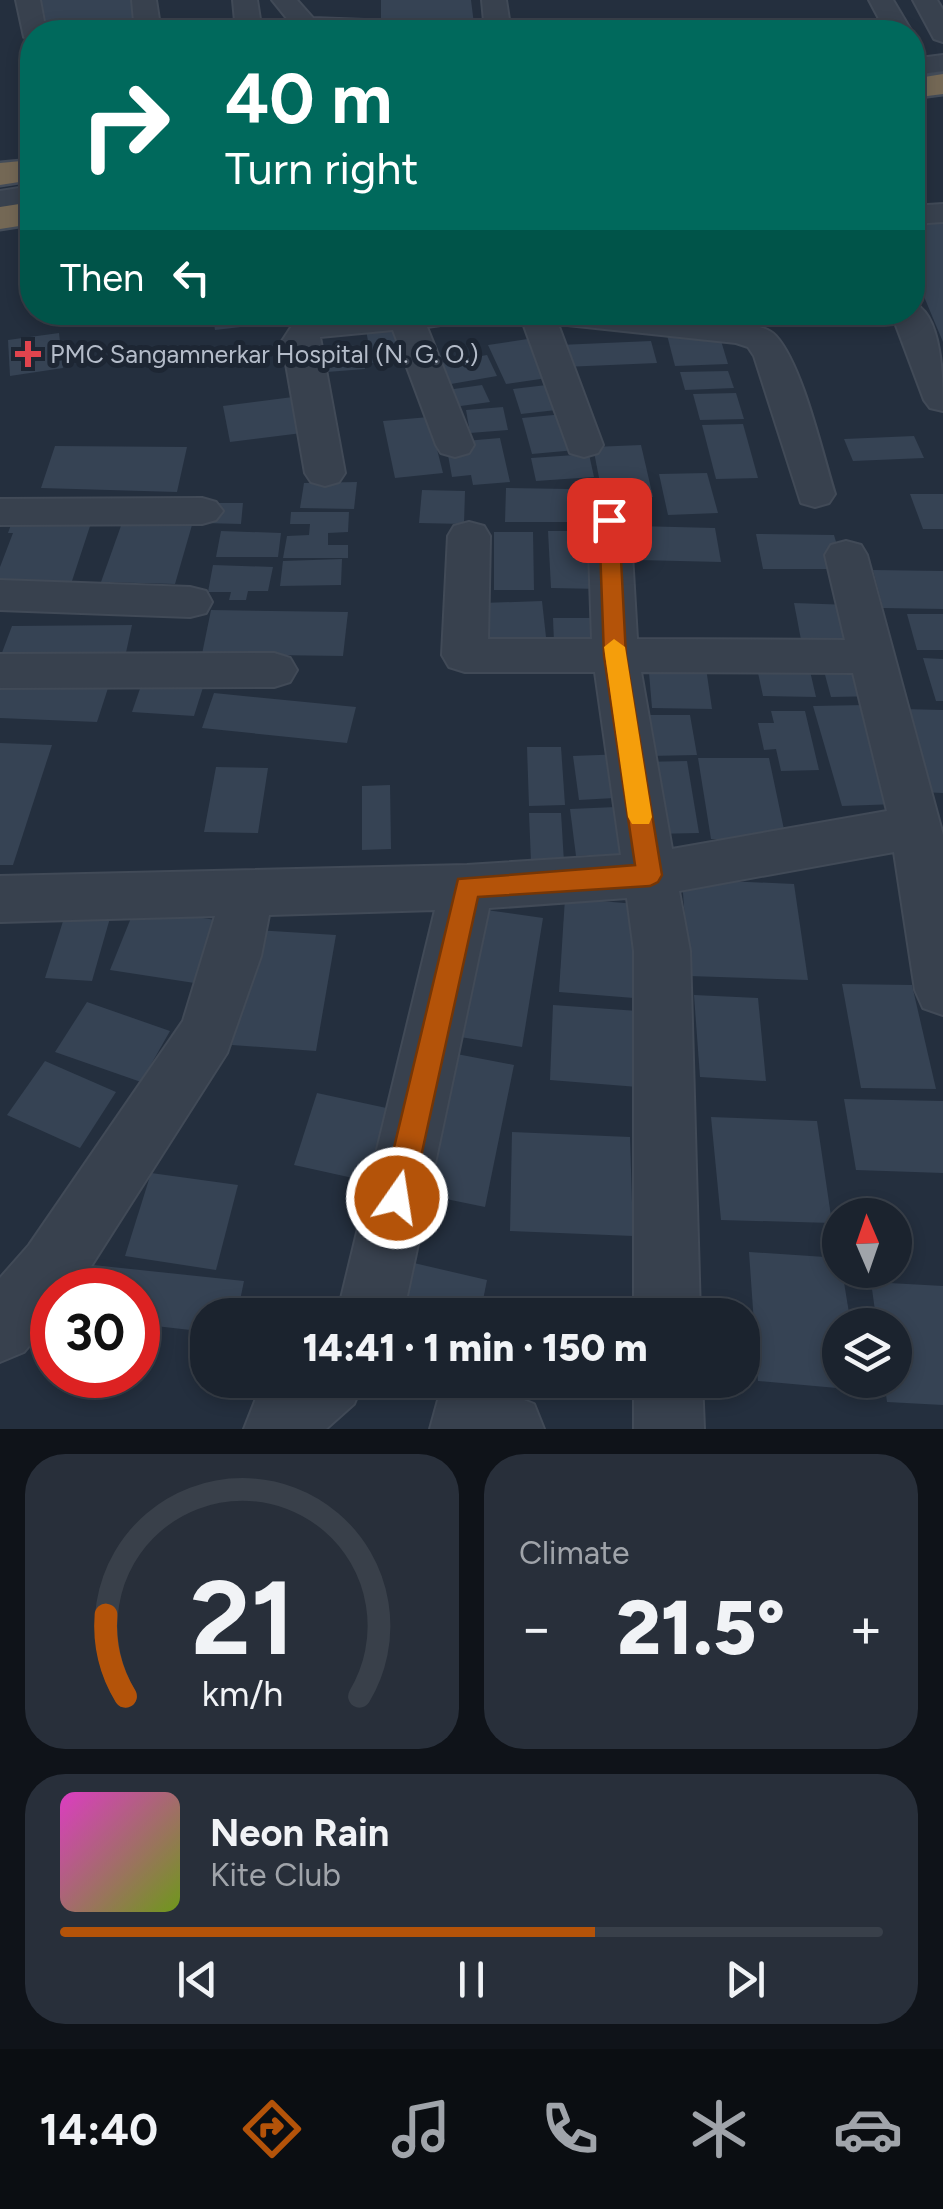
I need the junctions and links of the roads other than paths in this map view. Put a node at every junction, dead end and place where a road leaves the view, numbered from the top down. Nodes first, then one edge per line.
1 (925, 0) edge
2 (943, 34) edge
3 (337, 325) edge
4 (409, 325) edge
5 (542, 325) edge
6 (679, 325) edge
7 (913, 325) edge
8 (943, 400) edge
9 (456, 445) dead end
10 (584, 445) dead end
11 (325, 473) dead end
12 (815, 494) dead end
13 (202, 511) dead end
14 (0, 512) edge
15 (609, 520) dead end
16 (470, 536) dead end
17 (846, 555) dead end
18 (0, 595) edge
19 (190, 602) dead end
20 (615, 656) junction
21 (873, 657) junction
22 (274, 670) dead end
23 (0, 672) edge
24 (916, 827) junction
25 (650, 875) junction
26 (467, 887) junction
27 (934, 888) edge
28 (247, 893) junction
29 (0, 899) edge
30 (943, 990) edge
31 (374, 1298) edge
32 (667, 1298) edge
33 (0, 1328) edge
34 (309, 1398) edge
35 (668, 1398) edge
36 (279, 1429) edge
37 (668, 1429) edge

1 - 2 street
3 - 11 street
4 - 9 street
5 - 10 street
6 - 12 street
7 - 8 street
13 - 14 street
15 - 20 street
16 - 20 street
17 - 21 street
18 - 19 street
20 - 21 street
20 - 25 street
21 - 24 street
22 - 23 street
24 - 25 street
24 - 27 street
25 - 26 street
25 - 32 street
26 - 28 street
26 - 31 street
27 - 30 street
28 - 29 street
28 - 33 street
34 - 36 street
35 - 37 street

